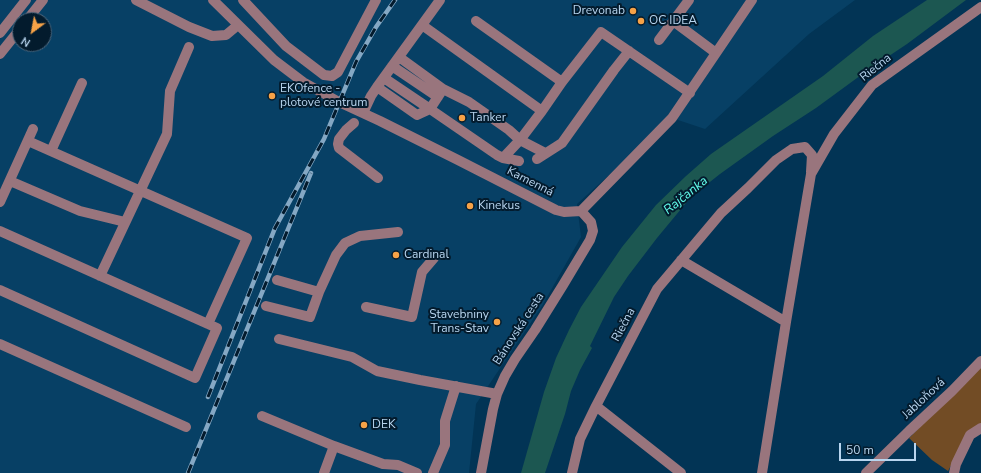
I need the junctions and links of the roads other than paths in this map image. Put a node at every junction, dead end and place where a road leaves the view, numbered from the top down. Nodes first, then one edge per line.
1 (26, 0) edge
2 (43, 0) edge
3 (136, 0) edge
4 (213, 0) edge
5 (243, 0) edge
6 (376, 0) edge
7 (440, 0) edge
8 (689, 0) edge
9 (752, 0) edge
10 (981, 7) edge
11 (33, 12) edge
12 (673, 21) junction
13 (476, 22) dead end
14 (422, 24) junction
15 (238, 25) junction
16 (0, 33) edge
17 (12, 39) edge
18 (659, 40) dead end
19 (189, 47) dead end
20 (629, 51) junction
21 (716, 53) junction
22 (0, 54) edge
23 (399, 57) junction
24 (392, 66) junction
25 (384, 78) junction
26 (562, 82) junction
27 (82, 83) dead end
28 (377, 87) junction
29 (440, 93) junction
30 (690, 93) junction
31 (430, 109) junction
32 (542, 111) junction
33 (363, 113) junction
34 (354, 124) dead end
35 (33, 129) dead end
36 (520, 140) junction
37 (28, 141) junction
38 (51, 151) junction
39 (503, 158) junction
40 (518, 161) dead end
41 (811, 174) junction
42 (378, 178) dead end
43 (10, 181) junction
44 (140, 190) junction
45 (0, 202) edge
46 (580, 210) junction
47 (125, 222) junction
48 (0, 231) edge
49 (398, 232) dead end
50 (434, 258) dead end
51 (681, 260) junction
52 (100, 276) junction
53 (277, 280) dead end
54 (0, 290) edge
55 (319, 292) junction
56 (266, 306) dead end
57 (366, 307) dead end
58 (786, 322) junction
59 (208, 324) junction
60 (278, 339) dead end
61 (0, 344) edge
62 (981, 361) edge
63 (456, 386) junction
64 (497, 394) junction
65 (596, 406) junction
66 (262, 416) dead end
67 (186, 427) dead end
68 (981, 428) edge
69 (334, 446) junction
70 (324, 473) edge
71 (417, 473) edge
72 (433, 473) edge
73 (481, 473) edge
74 (572, 473) edge
75 (681, 473) edge
76 (762, 473) edge
77 (866, 473) edge
78 (954, 473) edge

1 - 16 street
2 - 11 street
3 - 15 street
4 - 15 street, Kamenná
5 - 6 street
7 - 14 street
8 - 12 street
9 - 21 street
10 - 41 street, Riečna
12 - 18 street
12 - 21 street
13 - 26 street
14 - 23 street
14 - 32 street
15 - 33 street, Kamenná
17 - 22 street
19 - 44 street
20 - 26 street
20 - 30 street
20 - 36 street
21 - 30 street
23 - 24 street
23 - 29 street
24 - 25 street
24 - 29 street
25 - 28 street
25 - 31 street
26 - 32 street
27 - 38 street
28 - 31 street
28 - 33 street
29 - 31 street
29 - 36 street
30 - 46 street
31 - 39 street
32 - 36 street
33 - 46 street, Kamenná
34 - 42 street
35 - 37 street
36 - 39 street
37 - 38 street
37 - 43 street
38 - 44 street
39 - 40 street
41 - 51 street, Riečna
41 - 58 street, Riečna
43 - 45 street
43 - 47 street
44 - 47 street
44 - 59 street
46 - 64 street, Bánovská cesta
47 - 52 street
48 - 52 street
49 - 55 street
50 - 57 street
51 - 58 street
51 - 65 street, Riečna
52 - 59 street
53 - 55 street
54 - 59 street
55 - 56 street
58 - 76 street, Riečna
60 - 63 street
61 - 67 street
62 - 77 street, Jabloňová
63 - 64 street
63 - 72 street
64 - 73 street, Bánovská cesta
65 - 74 street, Riečna
65 - 75 street
66 - 69 street
68 - 78 street
69 - 70 street
69 - 71 street

